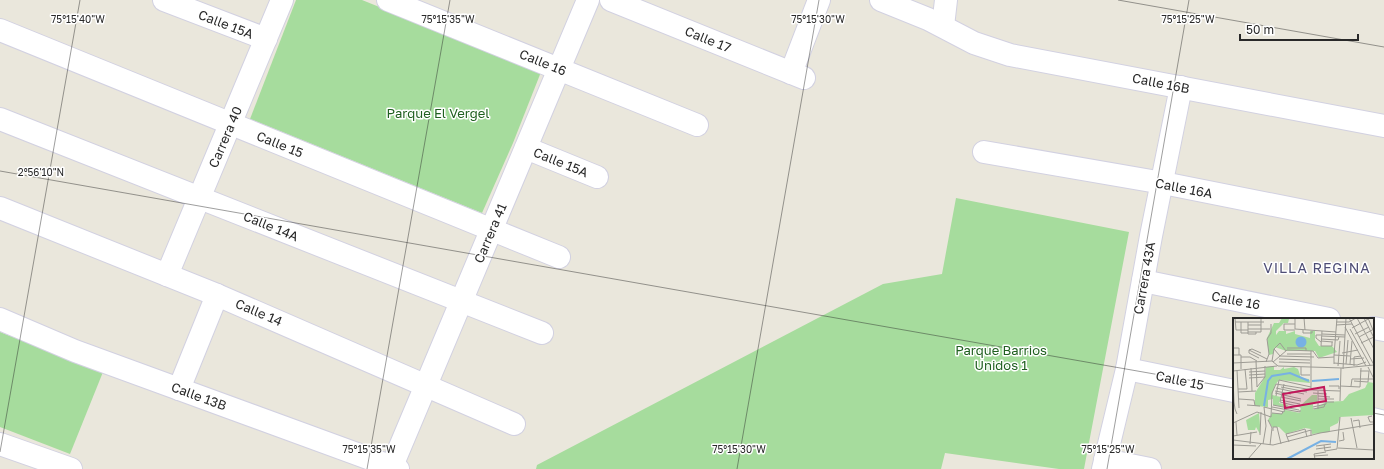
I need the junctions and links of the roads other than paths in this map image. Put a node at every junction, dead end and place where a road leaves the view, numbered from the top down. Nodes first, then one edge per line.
1 (164, 0) edge
2 (282, 0) edge
3 (388, 0) edge
4 (588, 0) edge
5 (611, 0) edge
6 (820, 0) edge
7 (881, 0) edge
8 (946, 0) edge
9 (943, 26) junction
10 (0, 30) edge
11 (266, 39) junction
12 (559, 69) junction
13 (1181, 87) junction
14 (0, 119) edge
15 (230, 124) junction
16 (697, 125) dead end
17 (1384, 126) edge
18 (526, 148) junction
19 (984, 152) dead end
20 (597, 177) dead end
21 (1163, 183) junction
22 (199, 198) junction
23 (0, 208) edge
24 (1384, 227) edge
25 (491, 230) junction
26 (559, 258) dead end
27 (167, 275) junction
28 (1143, 281) junction
29 (217, 295) junction
30 (461, 302) junction
31 (1324, 318) edge
32 (0, 320) edge
33 (1374, 328) edge
34 (1384, 330) edge
35 (542, 333) dead end
36 (1127, 369) junction
37 (426, 385) junction
38 (179, 389) junction
39 (1233, 391) edge
40 (1374, 420) edge
41 (1384, 422) edge
42 (514, 424) dead end
43 (0, 444) edge
44 (1104, 465) edge
45 (395, 467) edge
46 (71, 469) edge
47 (1150, 469) edge

1 - 11 street, Calle 15A
2 - 11 street, Carrera 40
3 - 12 street, Calle 16
4 - 12 street, Carrera 41
5 - 6 street, Calle 17
7 - 9 street, Calle 16B
8 - 9 street
9 - 13 street, Calle 16B
10 - 15 street, Calle 15
11 - 15 street, Carrera 40
12 - 16 street, Calle 16
12 - 18 street, Carrera 41
13 - 17 street, Calle 16B
13 - 21 street, Carrera 43A
14 - 22 street, Calle 14A
15 - 22 street, Carrera 40
15 - 25 street, Calle 15
18 - 20 street, Calle 15A
18 - 25 street, Carrera 41
19 - 21 street, Calle 16A
21 - 24 street, Calle 16A
21 - 28 street, Carrera 43A
22 - 27 street, Carrera 40
22 - 30 street, Calle 14A
23 - 27 street, Calle 14
25 - 26 street, Calle 15
25 - 30 street, Carrera 41
27 - 29 street, Calle 14
28 - 31 street, Calle 16
28 - 36 street, Carrera 43A
29 - 37 street, Calle 14
29 - 38 street
30 - 35 street, Calle 14A
30 - 37 street, Carrera 41
32 - 38 street, Calle 13B
33 - 34 street
36 - 39 street, Calle 15
36 - 44 street, Carrera 43A
37 - 42 street, Calle 14
37 - 45 street, Carrera 41
38 - 45 street, Calle 13B
40 - 41 street
43 - 46 street
44 - 47 street

